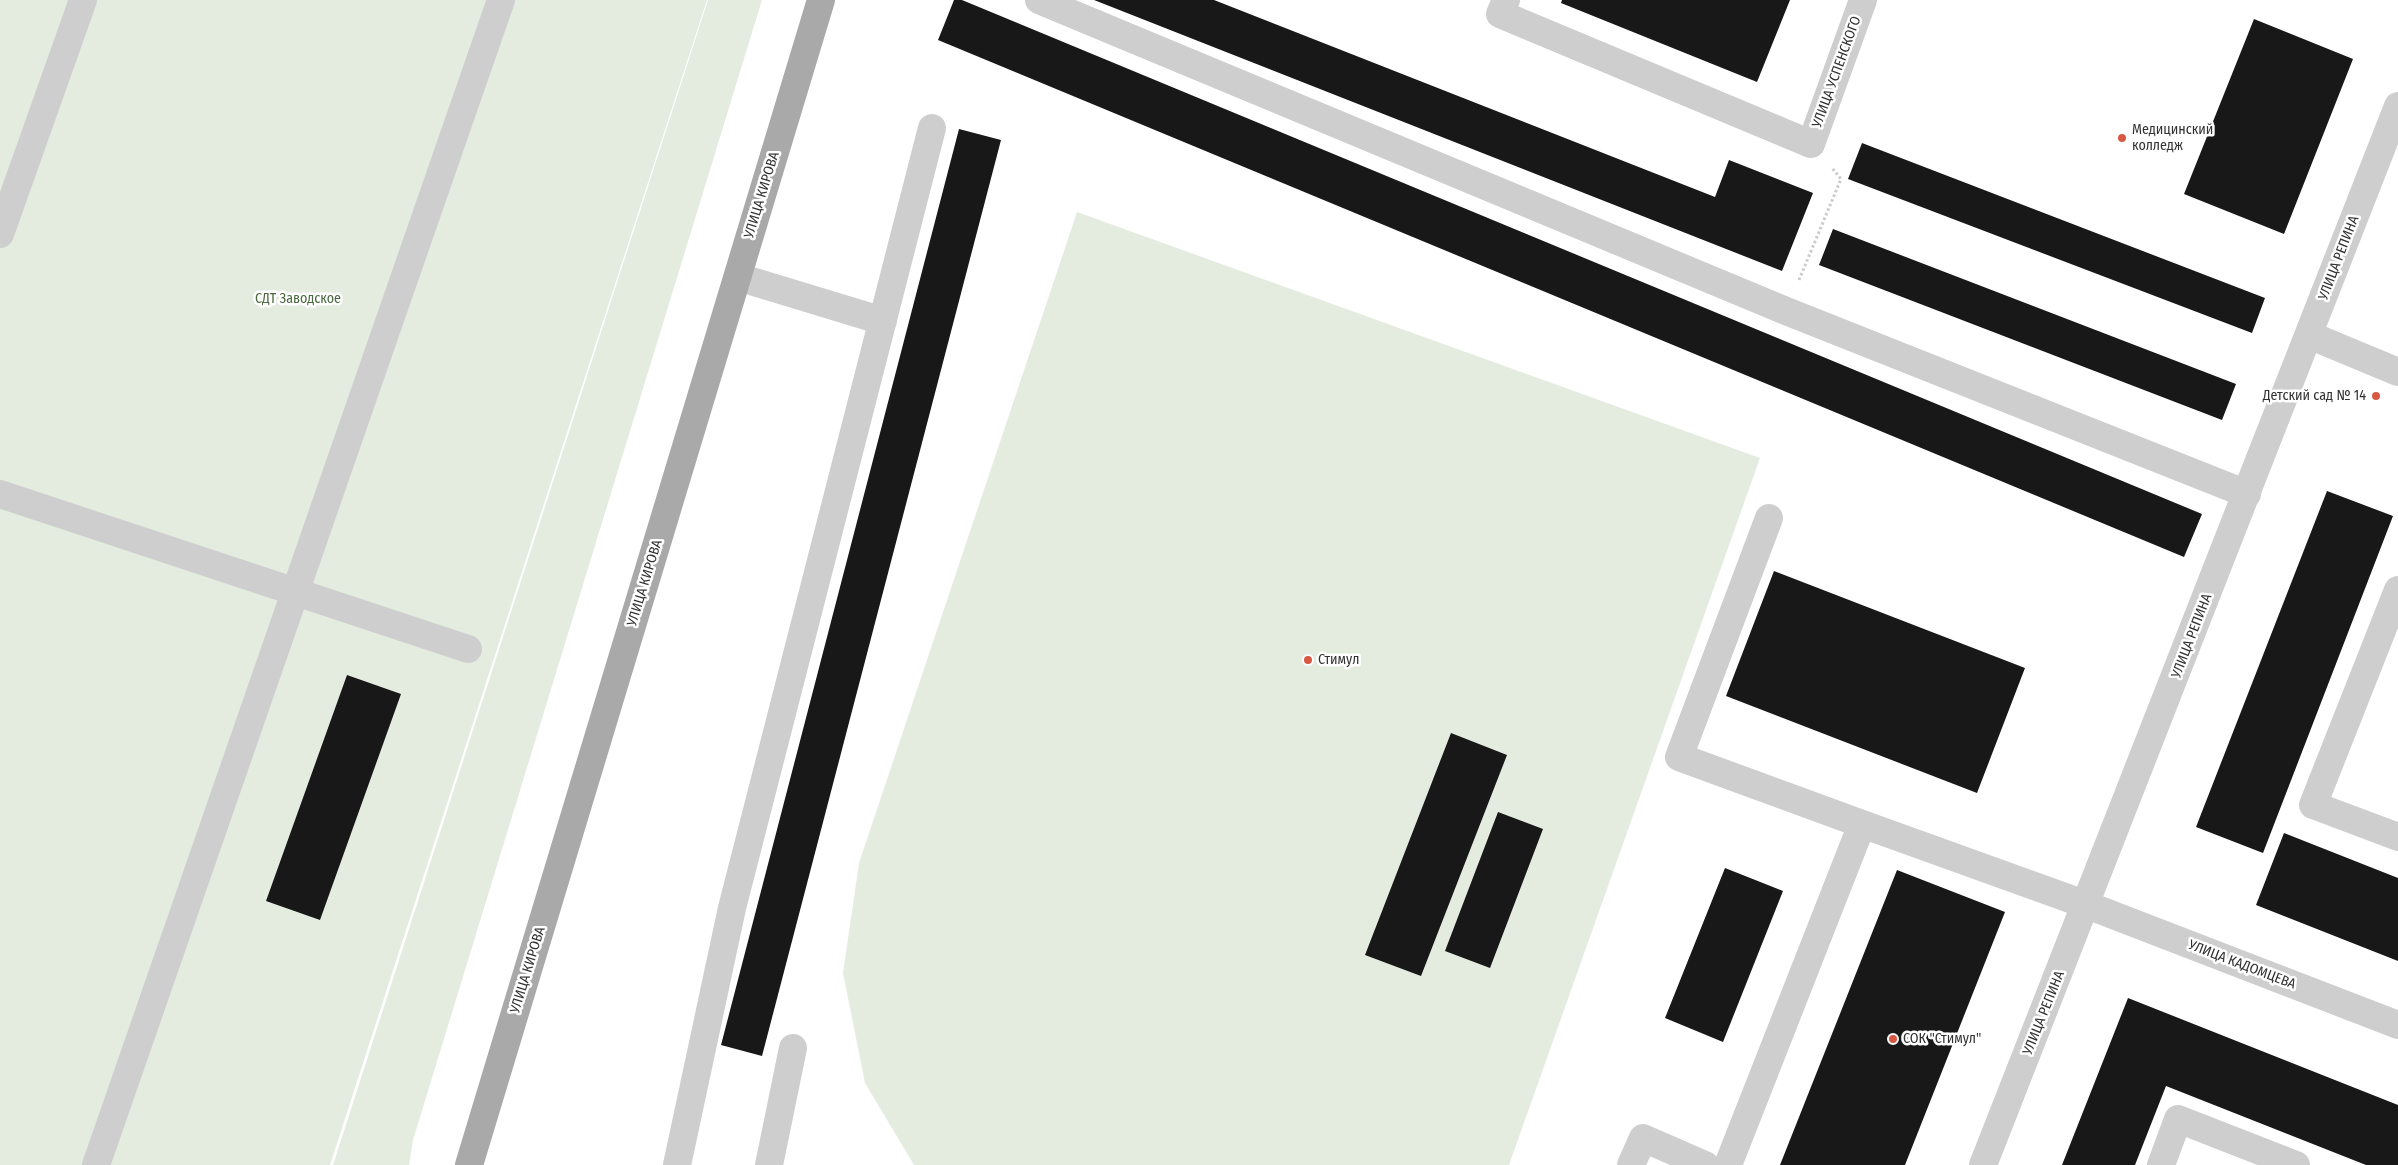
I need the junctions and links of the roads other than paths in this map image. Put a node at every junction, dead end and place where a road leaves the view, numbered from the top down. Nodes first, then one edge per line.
1 (83, 0) edge
2 (501, 0) edge
3 (821, 0) edge
4 (1039, 0) edge
5 (1506, 0) edge
6 (1863, 0) edge
7 (2398, 106) edge
8 (932, 128) dead end
9 (0, 234) edge
10 (738, 277) junction
11 (883, 321) junction
12 (2309, 335) junction
13 (2398, 372) edge
14 (0, 494) edge
15 (2247, 494) junction
16 (1769, 518) dead end
17 (2398, 590) edge
18 (296, 592) junction
19 (468, 649) dead end
20 (1862, 824) junction
21 (2398, 837) edge
22 (2087, 905) junction
23 (2398, 1025) edge
24 (793, 1048) dead end
25 (96, 1165) edge
26 (468, 1165) edge
27 (677, 1165) edge
28 (769, 1165) edge
29 (1631, 1165) edge
30 (1705, 1165) edge
31 (1728, 1165) edge
32 (1984, 1165) edge
33 (2161, 1165) edge
34 (2296, 1165) edge

1 - 9 street
2 - 18 street
3 - 10 main road, УЛИЦА КИРОВА
4 - 15 street
5 - 6 street, УЛИЦА УСПЕНСКОГО
7 - 12 street, УЛИЦА РЕПИНА
8 - 11 street
10 - 11 street
10 - 26 main road, УЛИЦА КИРОВА
11 - 27 street
12 - 13 street
12 - 15 street, УЛИЦА РЕПИНА
14 - 18 street
15 - 22 street, УЛИЦА РЕПИНА
16 - 20 street, УЛИЦА КАДОМЦЕВА
17 - 21 street
18 - 19 street
18 - 25 street
20 - 22 street, УЛИЦА КАДОМЦЕВА
20 - 31 street
22 - 23 street, УЛИЦА КАДОМЦЕВА
22 - 32 street, УЛИЦА РЕПИНА
24 - 28 street
29 - 30 street
33 - 34 street

